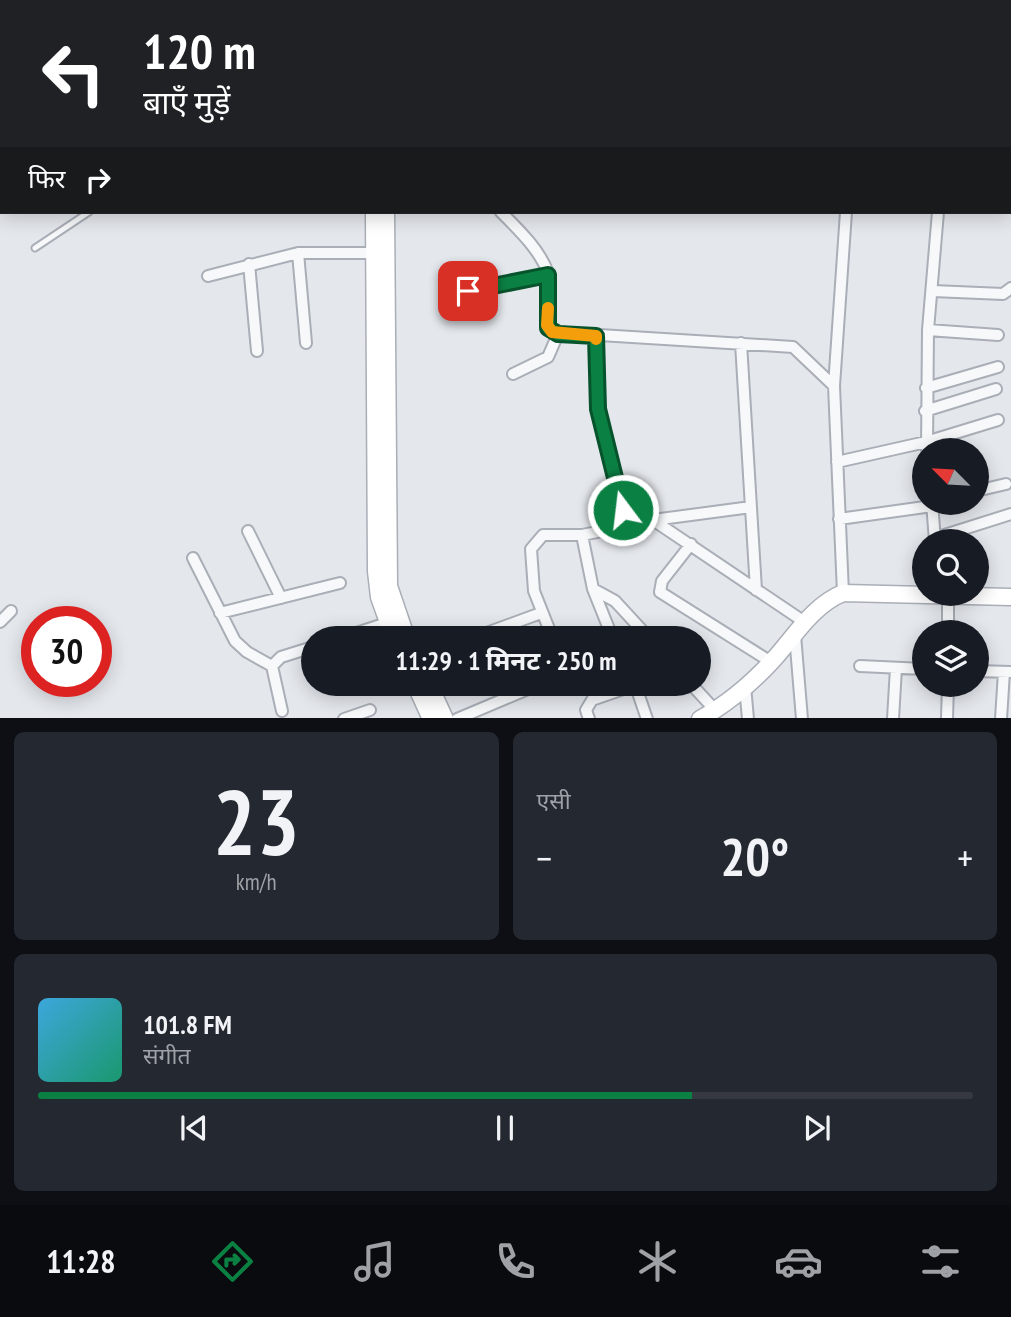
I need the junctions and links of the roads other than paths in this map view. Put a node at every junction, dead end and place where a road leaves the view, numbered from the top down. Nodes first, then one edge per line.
1 (86, 214) edge
2 (374, 214) edge
3 (386, 214) edge
4 (503, 214) edge
5 (846, 214) edge
6 (938, 214) edge
7 (35, 248) dead end
8 (298, 253) junction
9 (374, 253) junction
10 (249, 264) junction
11 (548, 275) junction
12 (208, 276) dead end
13 (1011, 288) edge
14 (468, 291) dead end
15 (933, 292) junction
16 (928, 330) junction
17 (558, 334) junction
18 (998, 335) dead end
19 (596, 336) junction
20 (306, 343) dead end
21 (741, 343) junction
22 (257, 351) dead end
23 (998, 367) dead end
24 (513, 374) dead end
25 (834, 386) junction
26 (926, 388) junction
27 (996, 389) dead end
28 (925, 411) junction
29 (998, 420) dead end
30 (926, 438) edge
31 (948, 438) edge
32 (912, 449) edge
33 (837, 462) junction
34 (1006, 484) dead end
35 (989, 488) edge
36 (751, 507) junction
37 (912, 507) edge
38 (1011, 514) edge
39 (839, 519) junction
40 (625, 520) junction
41 (653, 520) junction
42 (967, 529) edge
43 (248, 531) dead end
44 (582, 536) junction
45 (691, 544) junction
46 (193, 558) dead end
47 (340, 583) dead end
48 (593, 589) junction
49 (755, 590) junction
50 (843, 593) junction
51 (912, 594) edge
52 (989, 596) edge
53 (1011, 597) edge
54 (281, 598) junction
55 (11, 611) dead end
56 (220, 613) junction
57 (541, 613) junction
58 (0, 622) edge
59 (387, 623) junction
60 (378, 626) edge
61 (388, 626) edge
62 (403, 626) edge
63 (506, 626) edge
64 (547, 626) edge
65 (608, 626) edge
66 (638, 626) edge
67 (800, 629) junction
68 (301, 651) edge
69 (771, 662) junction
70 (272, 666) junction
71 (860, 666) dead end
72 (896, 668) junction
73 (912, 669) edge
74 (989, 671) edge
75 (1007, 672) edge
76 (745, 686) junction
77 (420, 696) edge
78 (434, 696) edge
79 (512, 696) edge
80 (603, 696) edge
81 (639, 696) edge
82 (702, 696) edge
83 (948, 697) edge
84 (282, 710) dead end
85 (370, 710) dead end
86 (715, 710) junction
87 (347, 718) edge
88 (431, 718) edge
89 (445, 718) edge
90 (459, 718) edge
91 (589, 718) edge
92 (647, 718) edge
93 (703, 718) edge
94 (748, 718) edge
95 (802, 718) edge
96 (893, 718) edge
97 (947, 718) edge
98 (1001, 718) edge

1 - 7 lane
2 - 9 main road
3 - 62 main road
4 - 11 street
5 - 25 street
6 - 15 street
8 - 9 street
8 - 10 street
8 - 20 street
9 - 59 main road
10 - 12 street
10 - 22 street
11 - 14 street
11 - 17 street
13 - 15 street
15 - 16 street
16 - 18 street
16 - 26 street
17 - 19 street
17 - 24 street
19 - 21 street
19 - 40 street
21 - 25 street
21 - 36 street
23 - 26 street
25 - 33 street
26 - 28 street
27 - 28 street
28 - 30 street
29 - 31 street
32 - 33 street
33 - 39 street
34 - 35 street
36 - 41 street
36 - 49 street
37 - 39 street
38 - 42 street
39 - 50 street
40 - 41 street
40 - 44 street
41 - 45 street
43 - 54 street
44 - 48 street
44 - 57 street
45 - 49 street
45 - 69 street
46 - 56 street
47 - 54 street
48 - 65 street
48 - 66 street
49 - 67 street
50 - 51 main road
50 - 67 main road
52 - 53 main road
54 - 56 street
55 - 58 street
56 - 70 street
57 - 63 street
57 - 64 street
59 - 60 street
59 - 61 main road
67 - 69 main road
67 - 95 street
68 - 70 street
69 - 76 main road
70 - 84 street
71 - 72 street
72 - 73 street
72 - 96 street
74 - 75 street
75 - 98 street
76 - 86 main road
76 - 94 street
77 - 88 main road
78 - 89 main road
79 - 90 street
80 - 91 street
81 - 92 street
82 - 86 street
83 - 97 street
85 - 87 street
86 - 93 main road

